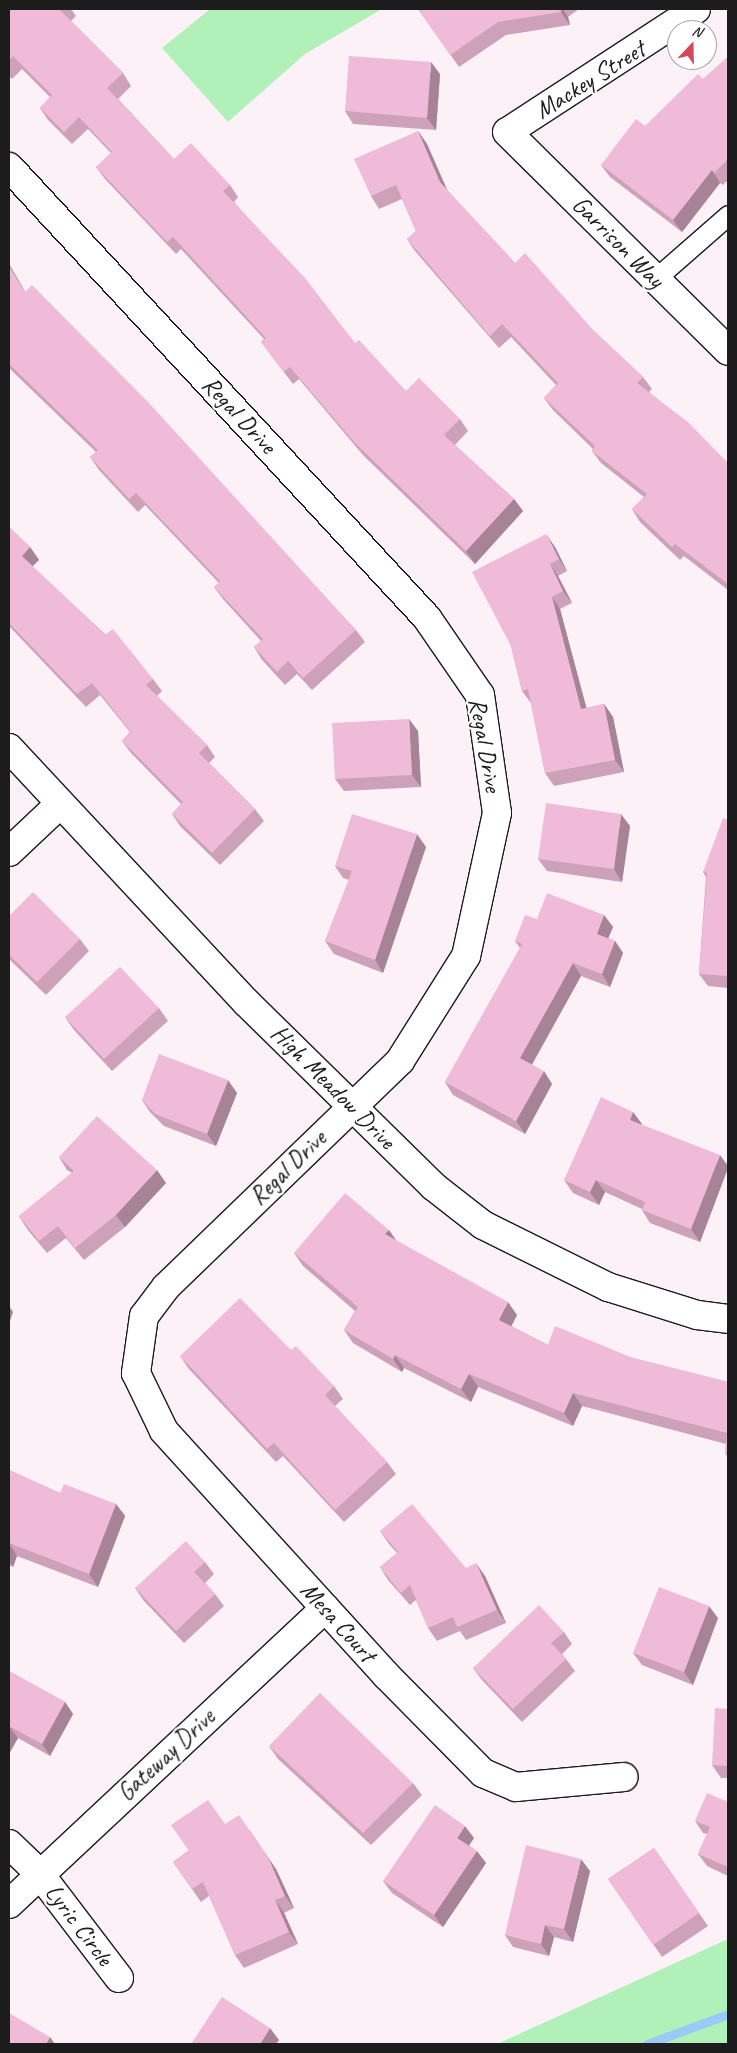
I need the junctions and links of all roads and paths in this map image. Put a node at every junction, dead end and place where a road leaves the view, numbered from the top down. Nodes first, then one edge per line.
1 (696, 9) edge
2 (507, 132) joint
3 (9, 167) edge
4 (728, 215) edge
5 (655, 279) junction
6 (728, 351) edge
7 (9, 748) edge
8 (60, 804) junction
9 (9, 852) edge
10 (352, 1106) junction
11 (728, 1319) edge
12 (140, 1343) joint
13 (325, 1608) junction
14 (624, 1777) dead end
15 (9, 1844) edge
16 (39, 1873) junction
17 (9, 1904) edge
18 (118, 1978) dead end

1 - 2 street, Mackey Street
2 - 5 street, Garrison Way
3 - 10 street, Regal Drive
4 - 5 lane
5 - 6 street, Garrison Way
7 - 8 street, High Meadow Drive
8 - 9 street
8 - 10 street, High Meadow Drive
10 - 11 street, High Meadow Drive
10 - 12 street, Regal Drive
12 - 13 street, Mesa Court
13 - 14 street, Mesa Court
13 - 16 street, Gateway Drive
15 - 16 street, Lyric Circle
16 - 17 street, Gateway Drive
16 - 18 street, Lyric Circle

